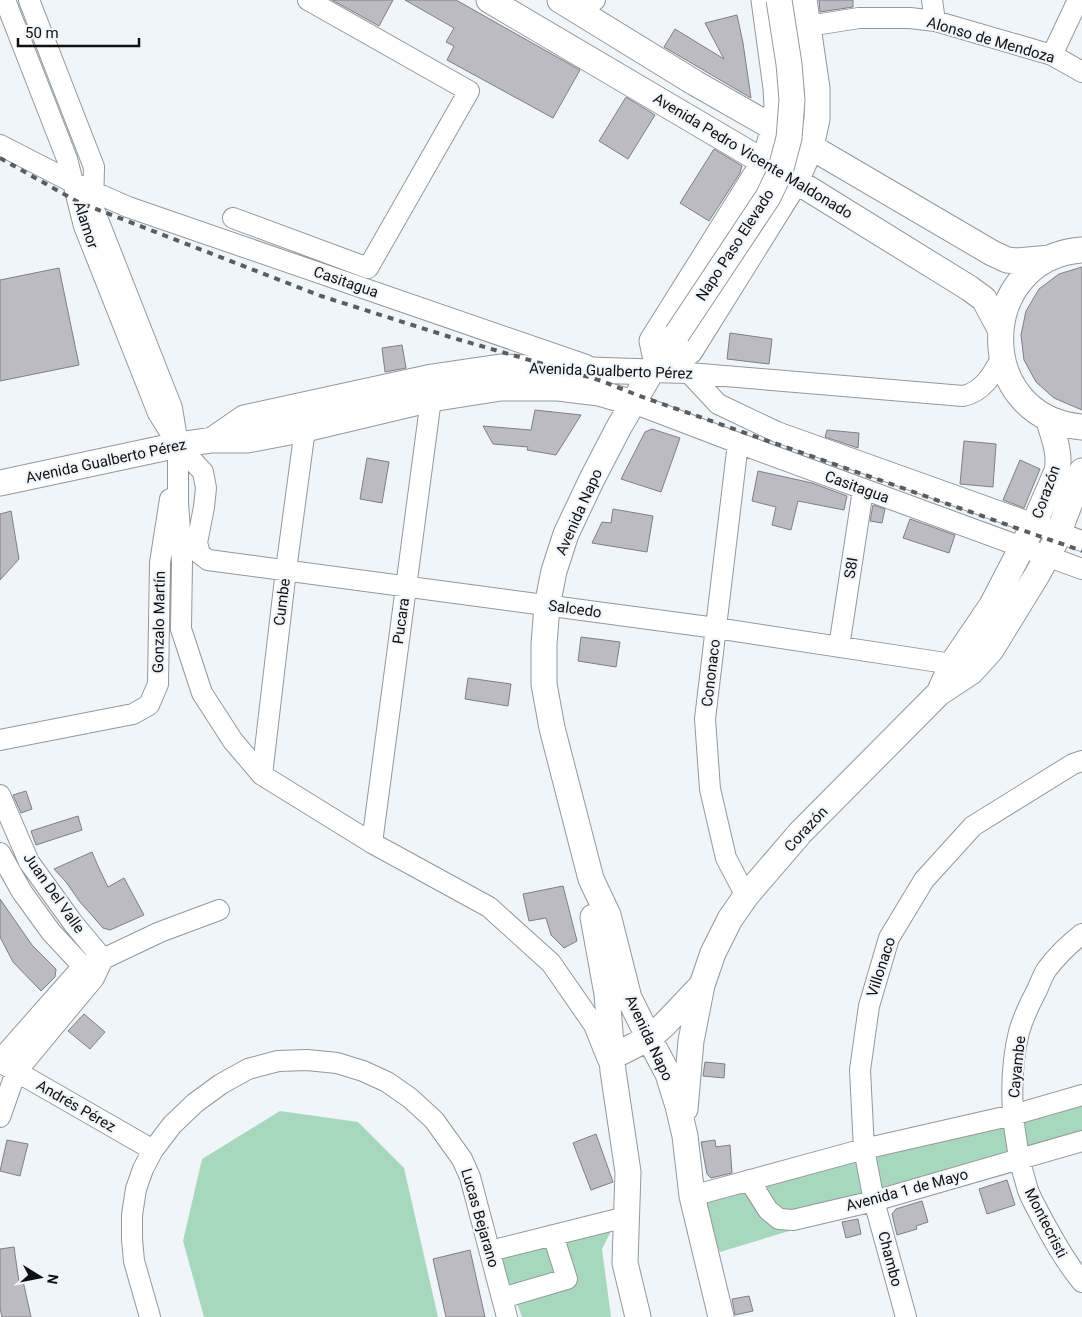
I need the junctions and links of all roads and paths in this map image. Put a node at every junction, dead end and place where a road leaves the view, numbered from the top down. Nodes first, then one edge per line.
1 (5, 0) edge
2 (28, 0) edge
3 (308, 0) edge
4 (489, 0) edge
5 (764, 0) edge
6 (779, 0) edge
7 (804, 0) edge
8 (932, 0) edge
9 (1078, 0) edge
10 (578, 4) edge
11 (935, 21) junction
12 (808, 26) junction
13 (1052, 55) junction
14 (1082, 72) edge
15 (774, 128) junction
16 (0, 145) edge
17 (811, 147) junction
18 (764, 162) junction
19 (796, 181) junction
20 (74, 183) junction
21 (94, 192) junction
22 (233, 218) dead end
23 (1082, 250) edge
24 (1050, 258) junction
25 (1000, 329) junction
26 (1002, 357) junction
27 (653, 358) junction
28 (600, 370) junction
29 (689, 373) junction
30 (431, 399) junction
31 (633, 403) junction
32 (1048, 418) junction
33 (1082, 427) edge
34 (305, 429) junction
35 (212, 440) junction
36 (738, 443) junction
37 (178, 446) junction
38 (1082, 471) edge
39 (0, 484) edge
40 (863, 490) junction
41 (1034, 524) junction
42 (1058, 533) junction
43 (1082, 541) edge
44 (1022, 547) junction
45 (200, 554) joint
46 (1047, 557) junction
47 (1082, 569) edge
48 (286, 570) junction
49 (406, 586) junction
50 (547, 606) junction
51 (716, 628) junction
52 (839, 647) junction
53 (952, 664) junction
54 (939, 693) junction
55 (0, 740) edge
56 (1082, 761) edge
57 (262, 775) junction
58 (0, 795) edge
59 (372, 843) junction
60 (0, 853) edge
61 (591, 879) junction
62 (746, 896) junction
63 (218, 910) dead end
64 (1082, 934) edge
65 (104, 959) junction
66 (89, 972) junction
67 (702, 985) junction
68 (648, 1038) junction
69 (612, 1064) junction
70 (5, 1065) edge
71 (1082, 1095) edge
72 (1014, 1115) junction
73 (0, 1117) edge
74 (685, 1136) junction
75 (1082, 1141) edge
76 (864, 1149) junction
77 (153, 1150) junction
78 (1019, 1159) junction
79 (749, 1180) junction
80 (692, 1196) junction
81 (874, 1201) junction
82 (626, 1217) junction
83 (553, 1235) junction
84 (490, 1252) junction
85 (1082, 1282) edge
86 (502, 1298) junction
87 (150, 1317) edge
88 (507, 1317) edge
89 (638, 1317) edge
90 (721, 1317) edge
91 (906, 1317) edge

1 - 20 street, Alamor
2 - 21 street, Alamor
3 - 22 street
4 - 18 main road, Avenida Pedro Vicente Maldonado
5 - 15 main road, Avenida Napo
6 - 27 main road, Napo Paso Elevado, bridge
7 - 12 main road
8 - 11 street
9 - 13 street
10 - 15 main road
11 - 12 street, Alonso de Mendoza
11 - 13 street, Alonso de Mendoza
12 - 17 main road
13 - 14 street, Alonso de Mendoza
15 - 17 main road
15 - 18 main road, Avenida Napo
16 - 20 street, Casitagua
17 - 19 main road
17 - 24 main road
18 - 19 main road, Avenida Pedro Vicente Maldonado
18 - 27 main road, Avenida Napo
19 - 25 main road, Avenida Pedro Vicente Maldonado
19 - 27 main road
20 - 21 street, Casitagua
20 - 37 street, Alamor
21 - 28 street, Casitagua
21 - 37 street, Alamor
23 - 24 main road
24 - 25 main road
25 - 26 main road
26 - 29 street, Avenida Gualberto Pérez
26 - 32 main road
27 - 28 main road, Avenida Gualberto Pérez
27 - 29 street, Avenida Gualberto Pérez
27 - 31 main road, Avenida Napo
28 - 35 main road, Avenida Gualberto Pérez
29 - 41 street, Casitagua
30 - 31 main road, Avenida Gualberto Pérez
30 - 34 main road, Avenida Gualberto Pérez
30 - 49 street, Pucara
31 - 36 street, Casitagua
31 - 50 main road, Avenida Napo
32 - 33 main road
32 - 41 main road, Corazón
34 - 35 main road, Avenida Gualberto Pérez
34 - 48 street, Cumbe
35 - 37 main road, Avenida Gualberto Pérez
36 - 40 street, Casitagua
36 - 51 street, Cononaco
37 - 39 main road, Avenida Gualberto Pérez
37 - 45 street, Alamor
37 - 55 street, Gonzalo Martín
37 - 57 street
38 - 42 main road, Corazón
40 - 44 street, Casitagua
40 - 52 street, S8I
41 - 42 street, Casitagua
41 - 44 main road, Corazón
42 - 43 street, Casitagua
42 - 46 main road, Corazón
44 - 46 street, Casitagua
44 - 53 main road, Corazón
45 - 48 street, Salcedo
46 - 47 street, Casitagua
46 - 54 main road, Corazón
48 - 49 street, Salcedo
48 - 57 street, Cumbe
49 - 50 street, Salcedo
49 - 59 street, Pucara
50 - 51 street, Salcedo
50 - 61 main road, Avenida Napo
51 - 52 street, Salcedo
51 - 62 street, Cononaco
52 - 53 street, Salcedo
53 - 54 main road, Corazón
54 - 62 main road, Corazón
56 - 76 street, Villonaco
57 - 59 street
58 - 65 street, Juan Del Valle
59 - 69 street
60 - 66 street, Juan Del Valle
61 - 68 main road, Avenida Napo
61 - 69 main road, Avenida Napo
62 - 67 main road, Corazón
63 - 65 street
64 - 72 street, Cayambe
65 - 66 street
66 - 70 street
67 - 68 main road, Corazón
67 - 74 main road, Corazón
68 - 69 main road, Corazón
68 - 74 main road, Avenida Napo
69 - 82 main road, Avenida Napo
70 - 73 street
70 - 77 street, Andrés Pérez
71 - 72 street
72 - 76 street
72 - 78 street, Cayambe
74 - 80 main road, Avenida Napo
75 - 78 street, Avenida 1 de Mayo
76 - 79 street
76 - 81 street, Villonaco
77 - 84 street, Lucas Bejarano
77 - 87 street, Lucas Bejarano
78 - 81 street, Avenida 1 de Mayo
78 - 85 street, Montecristi
79 - 80 street
79 - 81 street, Avenida 1 de Mayo
80 - 90 main road, Avenida Napo
81 - 91 street, Chambo
82 - 83 street
82 - 89 main road, Avenida Napo
83 - 84 street
83 - 86 street
84 - 86 street, Lucas Bejarano
86 - 88 street, Lucas Bejarano

